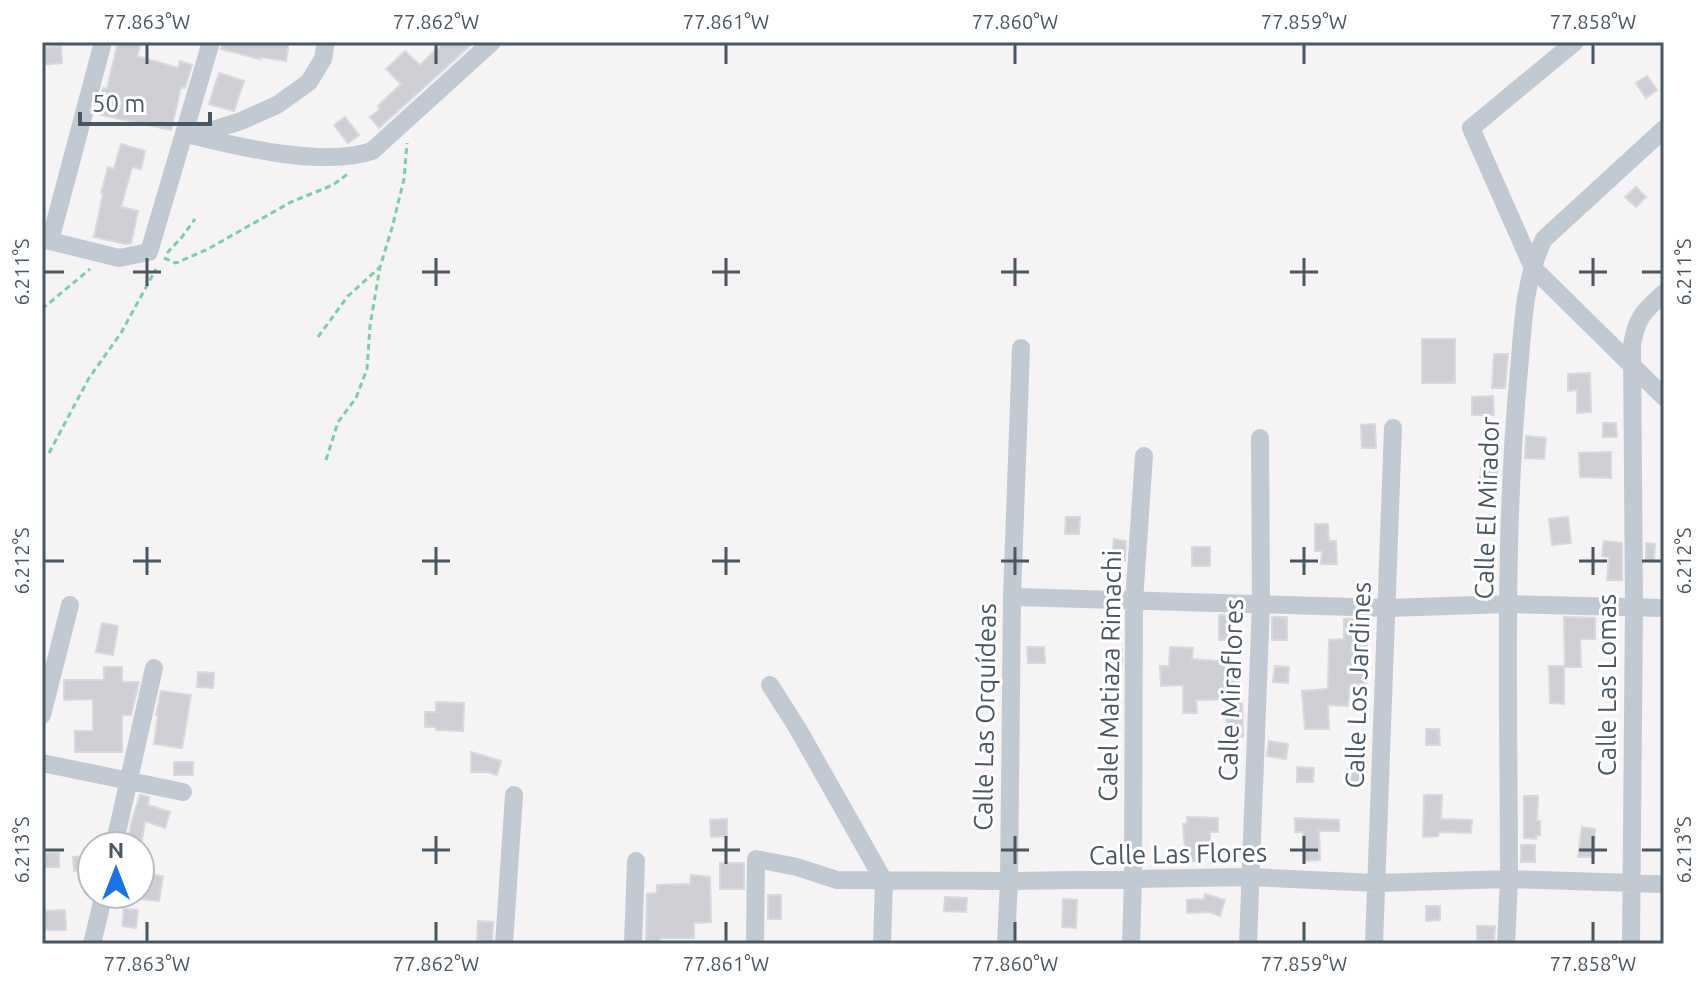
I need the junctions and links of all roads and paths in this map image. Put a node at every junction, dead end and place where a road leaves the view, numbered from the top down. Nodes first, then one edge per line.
1 (103, 42) edge
2 (211, 42) edge
3 (326, 42) edge
4 (492, 42) edge
5 (1575, 42) edge
6 (410, 116) junction
7 (1664, 129) edge
8 (189, 135) junction
9 (372, 151) junction
10 (195, 219) dead end
11 (46, 240) edge
12 (119, 258) junction
13 (380, 267) junction
14 (1533, 268) junction
15 (156, 270) dead end
16 (1664, 293) edge
17 (42, 309) edge
18 (1635, 326) junction
19 (318, 337) dead end
20 (1610, 345) junction
21 (1021, 348) dead end
22 (1633, 367) junction
23 (1664, 397) edge
24 (1393, 428) dead end
25 (1260, 438) dead end
26 (49, 453) dead end
27 (1144, 456) dead end
28 (326, 460) dead end
29 (1012, 597) junction
30 (1134, 601) junction
31 (1261, 603) junction
32 (1509, 604) junction
33 (70, 605) dead end
34 (1634, 606) junction
35 (1387, 608) junction
36 (1664, 608) edge
37 (154, 668) dead end
38 (770, 685) dead end
39 (42, 715) edge
40 (42, 763) edge
41 (129, 780) junction
42 (183, 792) dead end
43 (514, 795) dead end
44 (118, 830) edge
45 (636, 861) dead end
46 (1250, 877) junction
47 (1509, 879) junction
48 (1133, 880) junction
49 (884, 881) junction
50 (1009, 881) junction
51 (1376, 883) junction
52 (1633, 884) junction
53 (1664, 884) edge
54 (100, 910) edge
55 (92, 944) edge
56 (504, 944) edge
57 (633, 944) edge
58 (755, 944) edge
59 (882, 944) edge
60 (1006, 944) edge
61 (1131, 944) edge
62 (1248, 944) edge
63 (1374, 944) edge
64 (1506, 944) edge
65 (1631, 944) edge

1 - 11 street
2 - 8 street
3 - 8 street
4 - 6 street
5 - 14 street
6 - 9 street
6 - 13 path
7 - 14 street, Calle El Mirador
8 - 9 street
8 - 12 street
9 - 10 path
11 - 12 street
12 - 17 path
13 - 19 path
13 - 28 path
14 - 20 street
14 - 32 street, Calle El Mirador
15 - 26 path
16 - 18 street
18 - 20 street
18 - 22 street, Calle Las Lomas
20 - 22 street
21 - 29 street, Calle Las Orquídeas
22 - 23 street
22 - 34 street, Calle Las Lomas
24 - 35 street, Calle Los Jardines
25 - 31 street, Calle Miraflores
27 - 30 street, Calel Matiaza Rimachi
29 - 30 street
29 - 50 street, Calle Las Orquídeas
30 - 31 street
30 - 48 street, Calel Matiaza Rimachi
31 - 35 street
31 - 46 street, Calle Miraflores
32 - 34 street
32 - 35 street
32 - 47 street, Calle El Mirador
33 - 39 street
34 - 36 street
34 - 52 street, Calle Las Lomas
35 - 51 street, Calle Los Jardines
37 - 41 street
38 - 49 street
40 - 41 street
41 - 42 street
41 - 44 street
43 - 56 street
45 - 57 street
46 - 48 street, Calle Las Flores
46 - 51 street, Calle Las Flores
46 - 62 street, Calle Miraflores
47 - 51 street, Calle Las Flores
47 - 52 street, Calle Las Flores
47 - 64 street, Calle El Mirador
48 - 50 street, Calle Las Flores
48 - 61 street, Calel Matiaza Rimachi
49 - 50 street, Calle Las Flores
49 - 58 street, Calle Las Flores
49 - 59 street
50 - 60 street, Calle Las Orquídeas
51 - 63 street, Calle Los Jardines
52 - 53 street, Calle Las Flores
52 - 65 street, Calle Las Lomas
54 - 55 street

